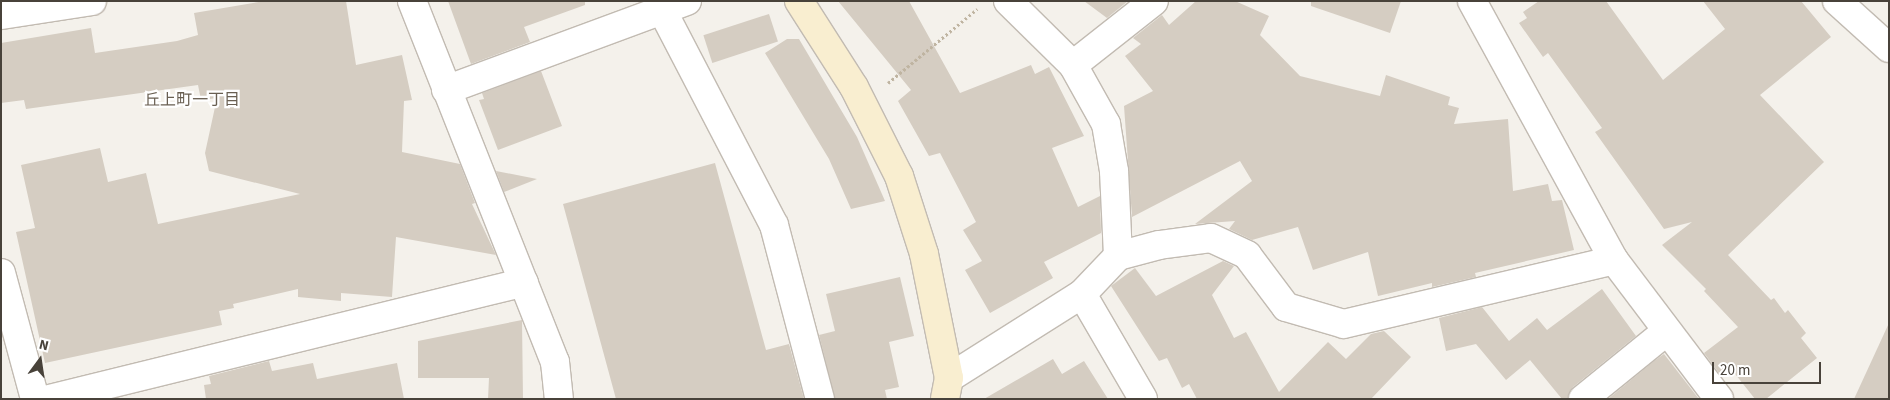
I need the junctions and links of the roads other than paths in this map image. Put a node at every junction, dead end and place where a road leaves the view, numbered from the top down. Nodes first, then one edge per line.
1 (92, 1) edge
2 (412, 1) edge
3 (799, 1) edge
4 (1008, 1) edge
5 (1154, 1) edge
6 (1472, 1) edge
7 (1837, 1) edge
8 (675, 6) edge
9 (1, 15) edge
10 (1889, 48) edge
11 (1073, 65) junction
12 (446, 90) junction
13 (1118, 256) junction
14 (1614, 260) junction
15 (1, 273) edge
16 (524, 282) junction
17 (1082, 294) junction
18 (1668, 331) junction
19 (945, 393) edge
20 (35, 399) edge
21 (49, 399) edge
22 (559, 399) edge
23 (820, 399) edge
24 (1143, 399) edge
25 (1583, 399) edge
26 (1719, 399) edge

1 - 9 street
2 - 12 street
3 - 19 street
4 - 11 street
5 - 11 street
6 - 14 street
7 - 10 street
8 - 12 street
8 - 23 street
11 - 13 street
12 - 16 street
13 - 14 street
13 - 17 street
14 - 18 street
15 - 20 street
16 - 21 street
16 - 22 street
17 - 19 street
17 - 24 street
18 - 25 street
18 - 26 street

